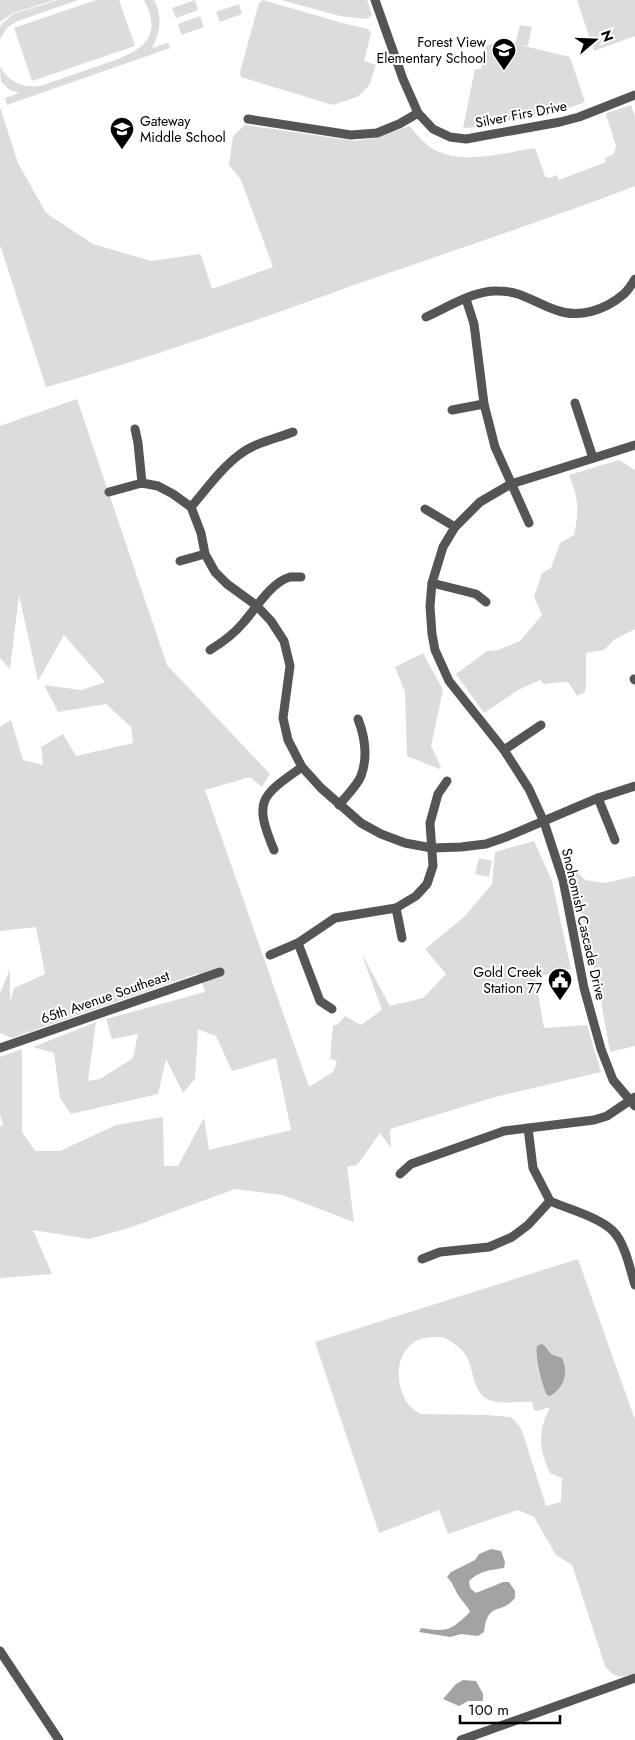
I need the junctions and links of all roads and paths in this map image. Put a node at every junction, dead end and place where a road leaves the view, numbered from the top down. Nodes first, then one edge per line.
1 (375, 0) edge
2 (635, 96) edge
3 (418, 113) junction
4 (248, 119) dead end
5 (635, 279) edge
6 (466, 299) junction
7 (426, 317) dead end
8 (484, 404) junction
9 (575, 404) dead end
10 (452, 410) dead end
11 (135, 429) dead end
12 (293, 432) dead end
13 (635, 445) edge
14 (593, 458) junction
15 (142, 483) junction
16 (511, 484) junction
17 (109, 492) dead end
18 (191, 507) junction
19 (425, 509) dead end
20 (529, 523) dead end
21 (455, 527) junction
22 (205, 554) junction
23 (180, 561) dead end
24 (301, 578) dead end
25 (432, 583) junction
26 (486, 602) dead end
27 (256, 605) junction
28 (210, 650) dead end
29 (358, 718) dead end
30 (541, 726) dead end
31 (504, 750) junction
32 (302, 767) junction
33 (447, 780) dead end
34 (635, 786) edge
35 (598, 798) junction
36 (339, 805) junction
37 (544, 822) junction
38 (615, 840) dead end
39 (432, 848) junction
40 (274, 850) dead end
41 (396, 908) junction
42 (402, 938) dead end
43 (298, 942) junction
44 (270, 955) dead end
45 (220, 972) dead end
46 (332, 1009) dead end
47 (0, 1048) edge
48 (633, 1102) edge
49 (528, 1128) junction
50 (400, 1174) dead end
51 (550, 1201) junction
52 (422, 1259) dead end
53 (635, 1285) edge
54 (0, 1651) edge
55 (635, 1678) edge
56 (59, 1740) edge
57 (461, 1740) edge

1 - 3 street
2 - 3 street, Silver Firs Drive
3 - 4 street
5 - 6 street
6 - 7 street
6 - 8 street
8 - 10 street
8 - 16 street
9 - 14 street
11 - 15 street
12 - 18 street
13 - 14 street, Snohomish Cascade Drive
14 - 16 street, Snohomish Cascade Drive
15 - 17 street
15 - 18 street
16 - 20 street
16 - 21 street, Snohomish Cascade Drive
18 - 22 street
19 - 21 street
21 - 25 street, Snohomish Cascade Drive
22 - 23 street
22 - 27 street
24 - 27 street
25 - 26 street
25 - 31 street, Snohomish Cascade Drive
27 - 28 street
27 - 32 street
29 - 36 street
30 - 31 street
31 - 37 street, Snohomish Cascade Drive
32 - 36 street
32 - 40 street
33 - 39 street
34 - 35 street
35 - 37 street
35 - 38 street
36 - 39 street
37 - 39 street
37 - 48 street, Snohomish Cascade Drive
39 - 41 street
41 - 42 street
41 - 43 street
43 - 44 street
43 - 46 street
45 - 47 street, 65th Avenue Southeast
48 - 49 street
49 - 50 street
49 - 51 street
51 - 52 street
51 - 53 street
54 - 56 street
55 - 57 street

